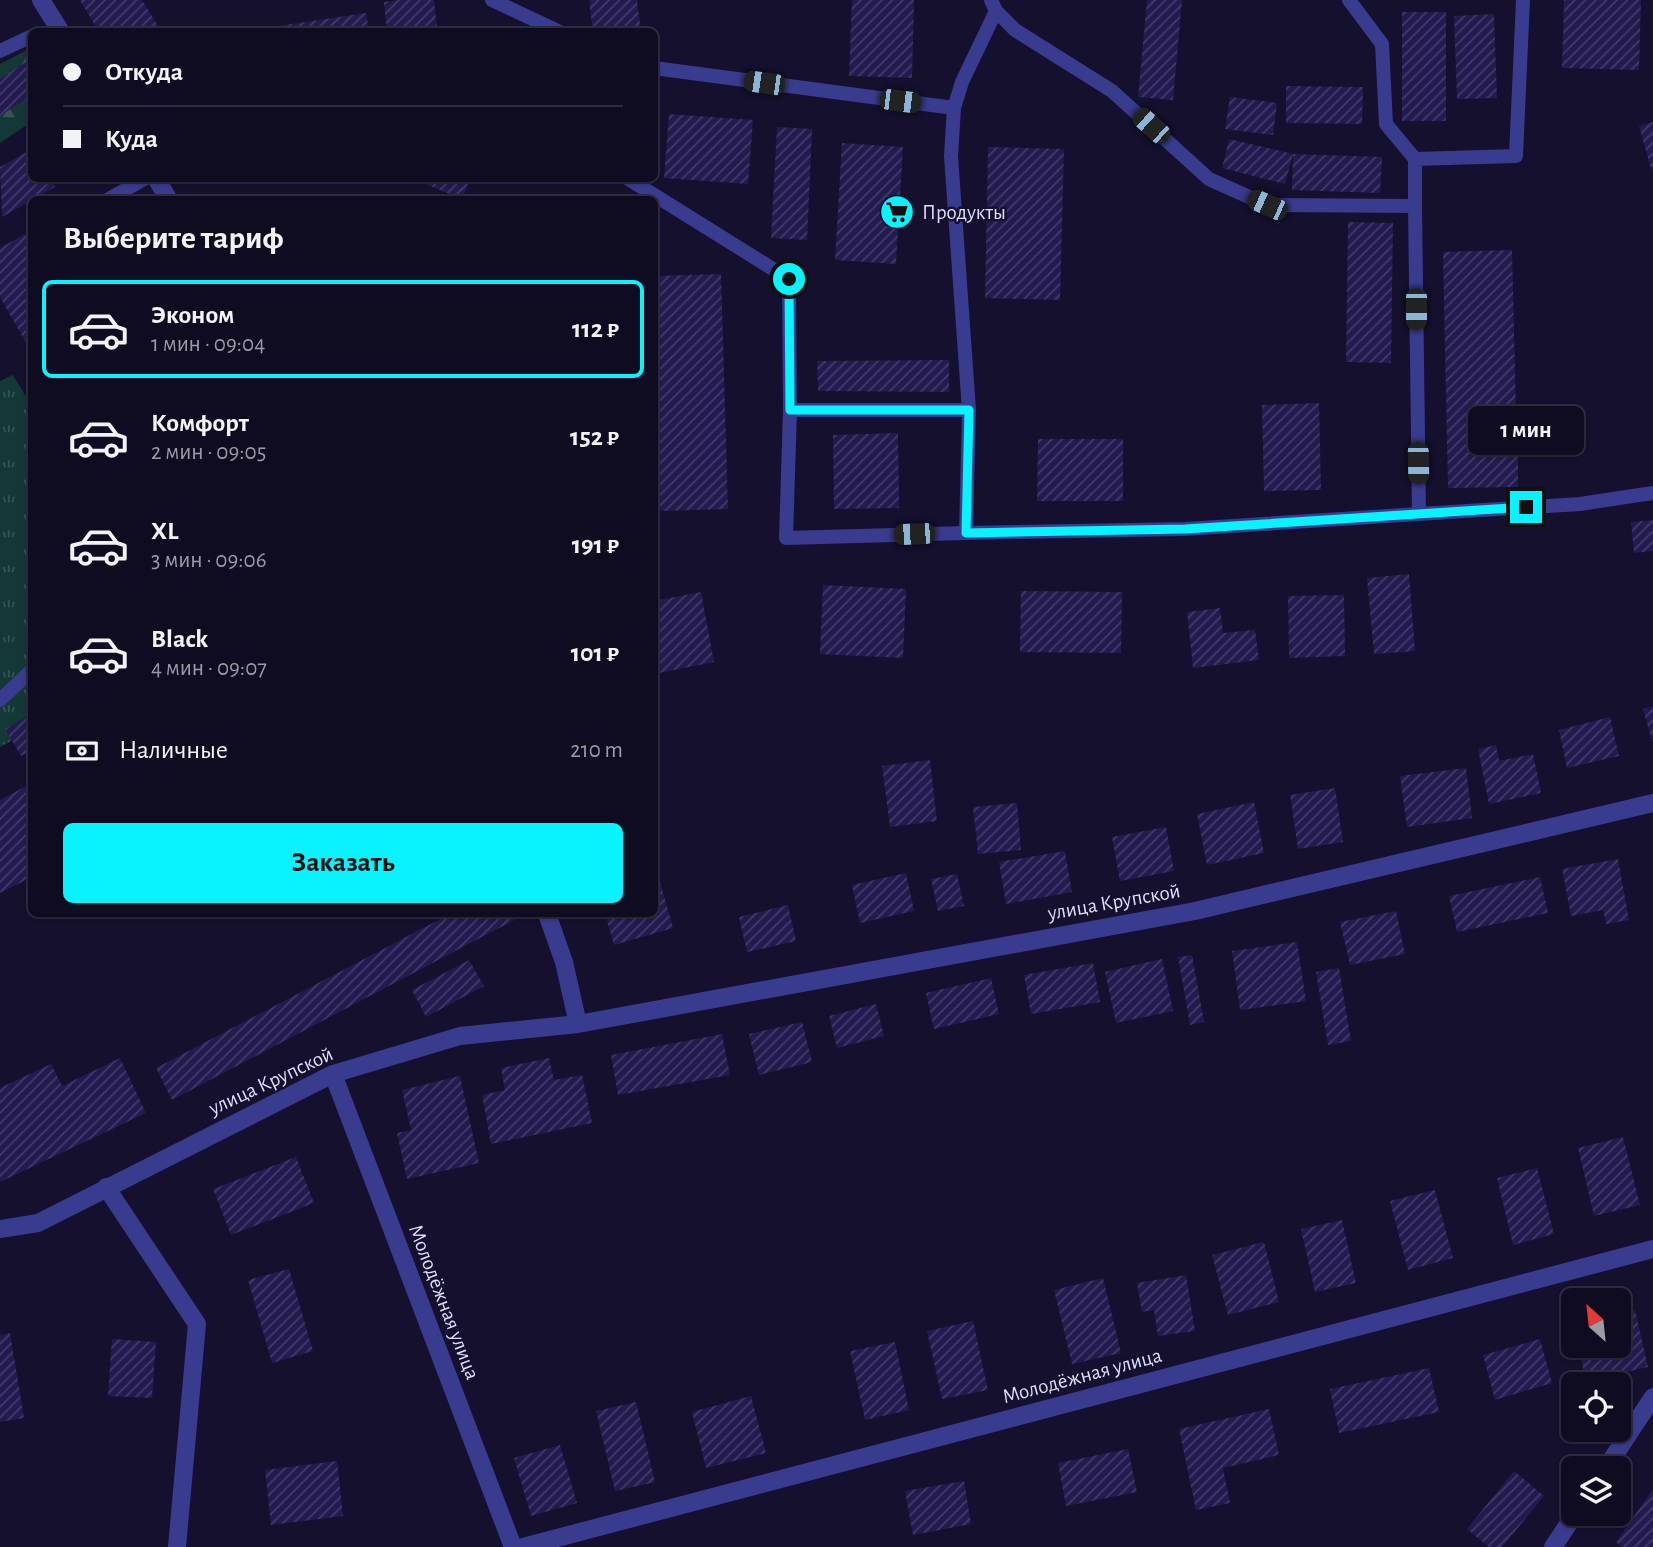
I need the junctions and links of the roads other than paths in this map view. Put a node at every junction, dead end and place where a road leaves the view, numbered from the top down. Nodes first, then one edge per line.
1 (41, 0) edge
2 (492, 0) edge
3 (1349, 0) edge
4 (1522, 0) edge
5 (993, 5) edge
6 (53, 28) edge
7 (552, 28) edge
8 (28, 38) edge
9 (0, 51) edge
10 (658, 69) edge
11 (954, 108) junction
12 (1416, 159) junction
13 (139, 182) edge
14 (633, 182) edge
15 (114, 196) edge
16 (656, 196) edge
17 (658, 197) edge
18 (1415, 206) junction
19 (790, 410) junction
20 (969, 410) junction
21 (1653, 493) edge
22 (1419, 514) junction
23 (966, 533) junction
24 (28, 674) edge
25 (0, 700) edge
26 (1653, 803) edge
27 (548, 917) edge
28 (578, 1024) junction
29 (334, 1074) junction
30 (106, 1187) junction
31 (0, 1229) edge
32 (1653, 1249) edge
33 (1653, 1396) edge
34 (1614, 1456) edge
35 (1568, 1526) edge
36 (177, 1547) edge
37 (513, 1547) edge
38 (523, 1547) edge
39 (1553, 1547) edge

1 - 6 street
2 - 7 lane
3 - 12 lane
4 - 12 lane
5 - 11 lane
5 - 18 lane
8 - 9 lane
10 - 11 lane
11 - 20 lane
12 - 18 lane
13 - 15 lane
14 - 16 lane
17 - 19 lane
18 - 22 lane
19 - 20 lane
19 - 23 lane
20 - 23 lane
21 - 22 lane
22 - 23 lane
24 - 25 lane
26 - 28 street, улица Крупской
27 - 28 street
28 - 29 street, улица Крупской
29 - 30 street, улица Крупской
29 - 37 street, Молодёжная улица
30 - 31 street, улица Крупской
30 - 36 street
32 - 38 street, Молодёжная улица
33 - 34 street
35 - 39 street

